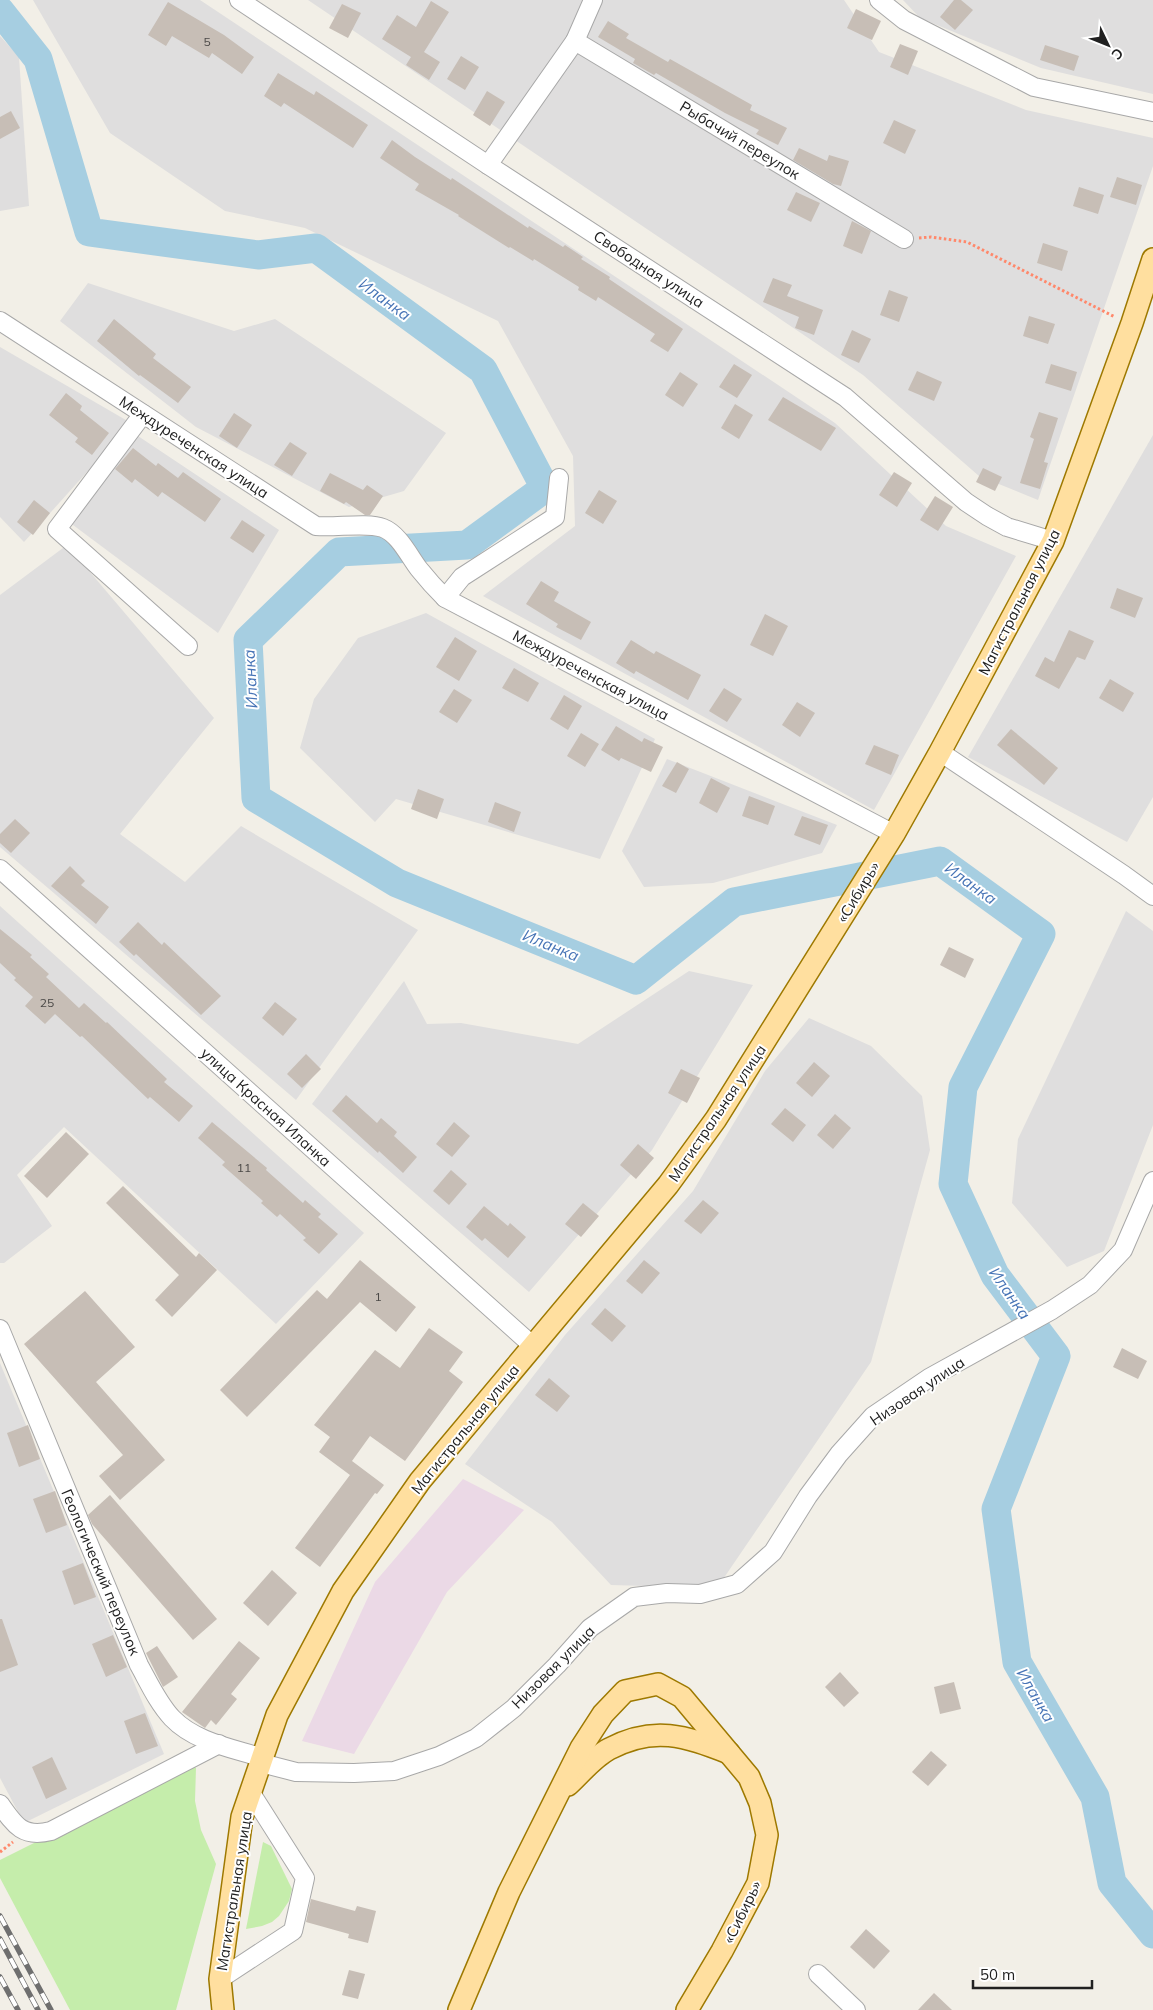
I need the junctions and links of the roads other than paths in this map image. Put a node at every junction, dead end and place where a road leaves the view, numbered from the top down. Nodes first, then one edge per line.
1 (239, 0) edge
2 (593, 0) edge
3 (879, 0) edge
4 (574, 41) junction
5 (1153, 112) edge
6 (488, 165) junction
7 (904, 239) road end
8 (1153, 259) edge
9 (0, 321) edge
10 (143, 414) junction
11 (559, 478) dead end
12 (1053, 541) junction
13 (445, 598) junction
14 (188, 646) dead end
15 (940, 752) junction
16 (890, 841) junction
17 (0, 869) edge
18 (1153, 896) edge
19 (830, 938) joint
20 (1153, 1181) edge
21 (0, 1330) edge
22 (533, 1346) junction
23 (219, 1744) junction
24 (731, 1754) junction
25 (262, 1760) junction
26 (559, 1792) junction
27 (251, 1793) junction
28 (0, 1804) edge
29 (818, 1974) dead end
30 (220, 1979) junction
31 (223, 2010) edge
32 (236, 2010) edge
33 (459, 2010) edge
34 (687, 2010) edge
35 (856, 2010) edge

1 - 6 street, Свободная улица
2 - 4 street
3 - 5 street
4 - 6 street
4 - 7 street, Рыбачий переулок
6 - 12 street, Свободная улица
8 - 12 main road, Магистральная улица
9 - 10 street, Междуреченская улица
10 - 13 street, Междуреченская улица
10 - 14 street
11 - 13 street
12 - 15 main road, Магистральная улица
13 - 16 street, Междуреченская улица
15 - 16 main road, Магистральная улица
15 - 18 street
16 - 19 main road, «Сибирь»
17 - 22 street, улица Красная Иланка
19 - 22 main road, Магистральная улица
20 - 25 street, Низовая улица
21 - 23 street, Геологический переулок
22 - 25 main road, Магистральная улица
23 - 25 street, Геологический переулок
23 - 28 street
24 - 26 main road, «Сибирь»
24 - 26 main road, «Сибирь»
24 - 34 main road, «Сибирь»
25 - 27 main road, Магистральная улица
26 - 33 main road, «Сибирь»
27 - 30 main road, Магистральная улица
27 - 30 street
29 - 35 street
30 - 31 main road
30 - 32 main road

